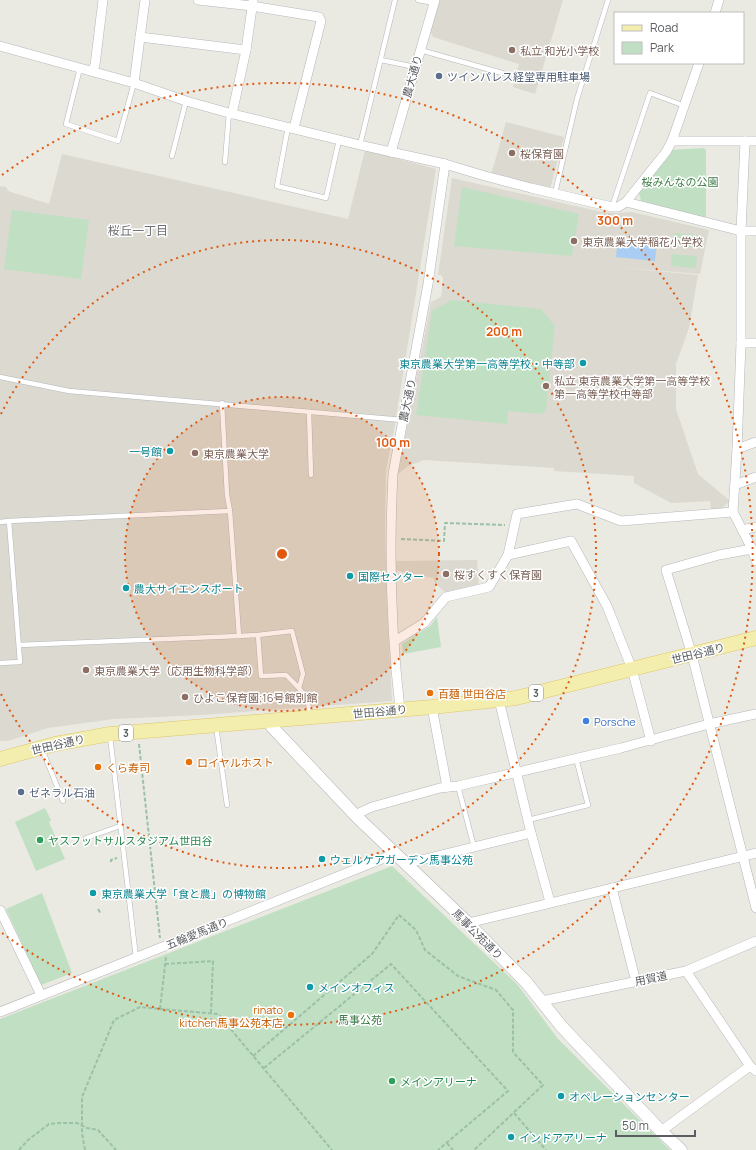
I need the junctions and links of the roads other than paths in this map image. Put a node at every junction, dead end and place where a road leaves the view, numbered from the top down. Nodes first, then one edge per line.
1 (103, 0) edge
2 (145, 0) edge
3 (198, 0) edge
4 (395, 0) edge
5 (418, 0) edge
6 (608, 0) edge
7 (719, 0) edge
8 (434, 2) edge
9 (252, 3) edge
10 (715, 12) edge
11 (140, 37) junction
12 (0, 46) edge
13 (246, 50) junction
14 (420, 50) junction
15 (381, 60) junction
16 (699, 64) edge
17 (415, 67) junction
18 (80, 68) junction
19 (92, 71) junction
20 (502, 73) dead end
21 (134, 83) junction
22 (186, 100) junction
23 (685, 106) junction
24 (231, 114) junction
25 (291, 128) junction
26 (339, 140) junction
27 (672, 141) junction
28 (745, 141) junction
29 (756, 141) edge
30 (360, 145) junction
31 (391, 152) junction
32 (172, 156) dead end
33 (225, 162) dead end
34 (445, 164) junction
35 (555, 193) junction
36 (626, 202) junction
37 (612, 207) junction
38 (741, 231) junction
39 (756, 231) edge
40 (740, 343) junction
41 (756, 343) edge
42 (0, 377) edge
43 (222, 404) junction
44 (309, 412) junction
45 (403, 420) junction
46 (756, 442) edge
47 (737, 448) junction
48 (311, 475) dead end
49 (756, 477) edge
50 (735, 485) junction
51 (230, 511) junction
52 (733, 512) junction
53 (10, 521) junction
54 (0, 522) edge
55 (756, 527) edge
56 (742, 530) junction
57 (752, 549) junction
58 (508, 555) junction
59 (756, 561) edge
60 (258, 635) junction
61 (239, 636) junction
62 (756, 638) edge
63 (395, 641) junction
64 (19, 646) junction
65 (692, 655) junction
66 (0, 663) edge
67 (632, 669) junction
68 (299, 688) junction
69 (499, 700) junction
70 (432, 708) junction
71 (400, 710) junction
72 (756, 714) edge
73 (310, 718) junction
74 (272, 721) junction
75 (216, 724) junction
76 (709, 724) junction
77 (110, 734) junction
78 (651, 741) junction
79 (42, 747) junction
80 (576, 758) junction
81 (0, 759) edge
82 (517, 772) junction
83 (458, 786) junction
84 (447, 787) junction
85 (63, 802) dead end
86 (227, 805) dead end
87 (357, 817) junction
88 (528, 820) junction
89 (120, 826) junction
90 (531, 833) junction
91 (86, 838) dead end
92 (474, 847) junction
93 (756, 853) edge
94 (394, 854) junction
95 (742, 856) junction
96 (405, 864) junction
97 (612, 888) junction
98 (550, 902) junction
99 (756, 908) edge
100 (0, 910) edge
101 (468, 923) junction
102 (756, 941) edge
103 (136, 958) junction
104 (686, 971) junction
105 (636, 982) junction
106 (41, 995) junction
107 (542, 1001) junction
108 (0, 1012) edge
109 (753, 1068) edge
110 (661, 1131) junction
111 (681, 1150) edge

1 - 19 street
2 - 11 street
3 - 9 street
4 - 15 lane
5 - 8 lane
6 - 35 lane
7 - 10 street
8 - 14 street, 農大通り
9 - 13 street
9 - 25 street
11 - 13 street
11 - 21 street
12 - 18 street
13 - 24 street
14 - 17 street, 農大通り
14 - 20 lane
15 - 17 lane
15 - 30 lane
16 - 23 street
17 - 31 street, 農大通り
18 - 19 street
18 - 21 lane
19 - 21 street
21 - 22 street
22 - 24 street
22 - 32 lane
23 - 27 street
23 - 37 lane
24 - 25 street
24 - 33 lane
25 - 26 street
25 - 26 lane
26 - 30 street
27 - 28 street
27 - 36 street
28 - 29 street
28 - 38 street
30 - 31 street
31 - 34 street
34 - 35 street
34 - 45 street, 農大通り
35 - 37 street
36 - 37 street
36 - 38 street
38 - 39 street
38 - 40 street
40 - 41 street
40 - 47 street
42 - 43 lane
43 - 44 lane
43 - 51 lane
44 - 45 lane
44 - 48 lane
45 - 63 street, 農大通り
46 - 47 street
47 - 50 street
49 - 50 street
50 - 52 street
51 - 53 lane
51 - 61 lane
52 - 56 street
52 - 58 street
53 - 54 lane
53 - 64 lane
55 - 56 street
56 - 57 street
57 - 59 street
57 - 65 street
58 - 63 street
58 - 67 street
60 - 61 lane
60 - 68 lane
60 - 68 lane
61 - 64 lane
62 - 65 main road, 世田谷通り / 3
63 - 71 street, 農大通り
64 - 66 lane
65 - 67 main road, 世田谷通り / 3
65 - 76 street
67 - 69 main road, 世田谷通り / 3
67 - 78 street
68 - 73 lane
69 - 70 main road, 世田谷通り / 3
69 - 82 street
70 - 71 main road, 世田谷通り / 3
70 - 84 street
71 - 73 main road, 世田谷通り / 3
72 - 76 street
73 - 74 main road, 世田谷通り / 3
74 - 75 main road, 世田谷通り / 3
74 - 87 street, 馬事公苑通り
75 - 77 main road, 世田谷通り / 3
75 - 86 lane
76 - 78 street
76 - 95 street
77 - 79 main road, 世田谷通り / 3
77 - 89 lane
78 - 80 street
79 - 81 main road, 世田谷通り / 3
79 - 85 lane
80 - 82 street
80 - 88 lane
82 - 83 street
82 - 88 street
83 - 84 street
83 - 92 lane
84 - 87 street
87 - 94 street, 馬事公苑通り
88 - 90 street
89 - 91 lane
89 - 103 lane
90 - 92 street
90 - 98 street
92 - 96 street
93 - 95 street
94 - 96 street, 馬事公苑通り
94 - 103 street, 五輪愛馬通り
95 - 97 street
95 - 99 street
96 - 101 street, 馬事公苑通り
97 - 98 street
97 - 105 street
98 - 101 street
100 - 106 street
101 - 107 street, 馬事公苑通り
102 - 104 street, 用賀道
103 - 106 street, 五輪愛馬通り
104 - 105 street, 用賀道
104 - 109 street
105 - 107 street, 用賀道
106 - 108 street, 五輪愛馬通り
107 - 110 street, 馬事公苑通り
109 - 110 street
110 - 111 street, 馬事公苑通り

